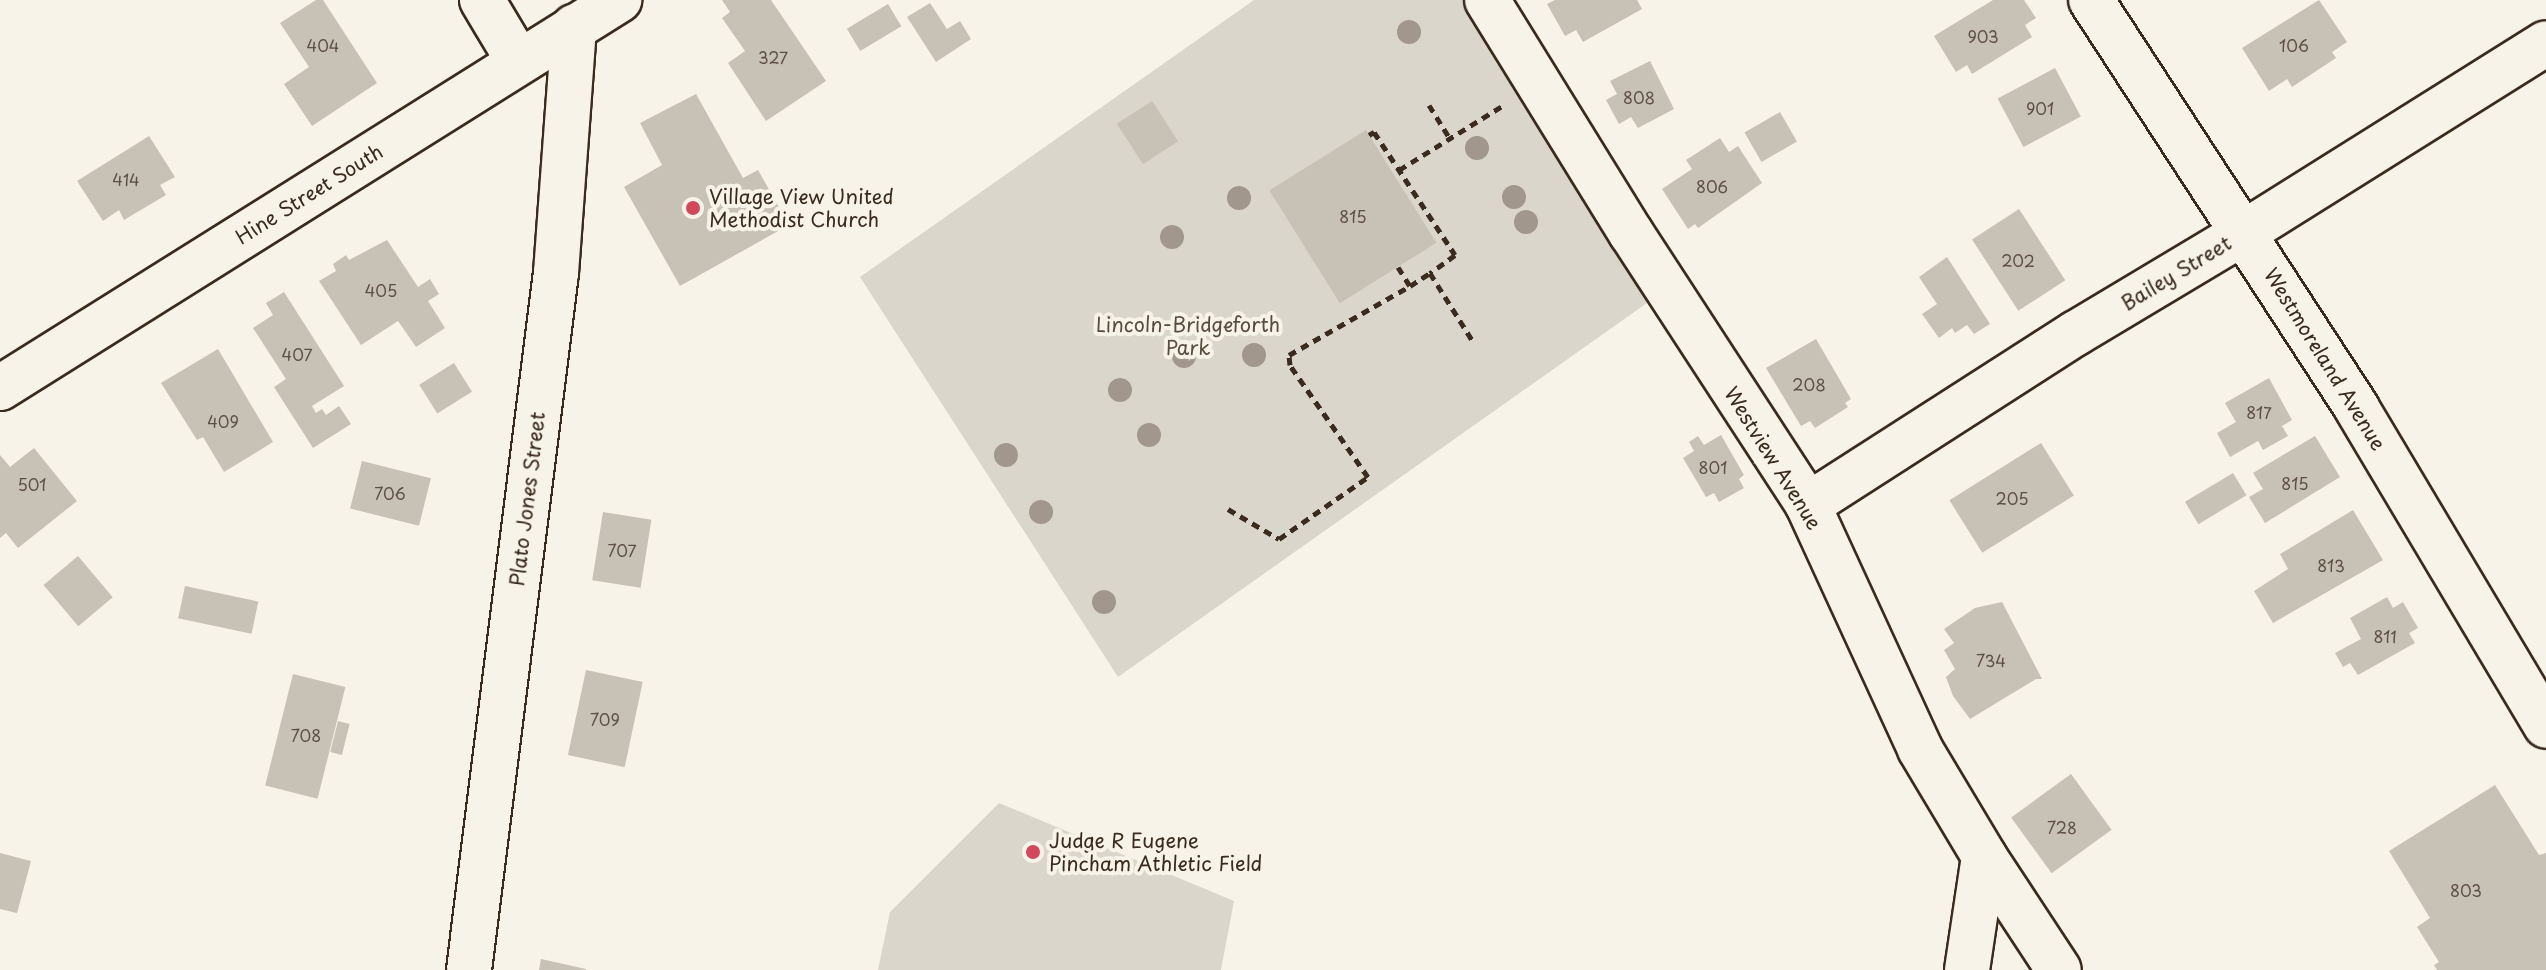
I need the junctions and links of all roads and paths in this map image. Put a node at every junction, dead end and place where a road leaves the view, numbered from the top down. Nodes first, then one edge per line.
1 (482, 0) edge
2 (619, 0) edge
3 (1487, 0) edge
4 (2091, 0) edge
5 (574, 27) junction
6 (2546, 43) edge
7 (519, 62) junction
8 (1538, 84) junction
9 (1429, 105) dead end
10 (1369, 135) dead end
11 (1449, 137) junction
12 (1399, 170) junction
13 (2245, 232) junction
14 (1398, 267) dead end
15 (1430, 273) junction
16 (1410, 286) junction
17 (1472, 340) dead end
18 (0, 388) edge
19 (1808, 505) junction
20 (1228, 509) dead end
21 (2546, 726) edge
22 (1984, 856) junction
23 (469, 970) edge
24 (1967, 970) edge
25 (2059, 970) edge

1 - 7 street
2 - 5 street, Hine Street South
3 - 8 street, Westview Avenue
4 - 13 street, Westmoreland Avenue
5 - 7 street, Hine Street South
5 - 23 street, Plato Jones Street
6 - 13 street, Bailey Street
7 - 18 street, Hine Street South
8 - 11 path
8 - 19 street, Westview Avenue
9 - 11 path
10 - 12 path
11 - 12 path
12 - 15 path
13 - 19 street, Bailey Street
13 - 21 street, Westmoreland Avenue
14 - 16 path
15 - 16 path
15 - 17 path
16 - 20 path
19 - 22 street, Westview Avenue
22 - 24 street
22 - 25 street, Westview Avenue

